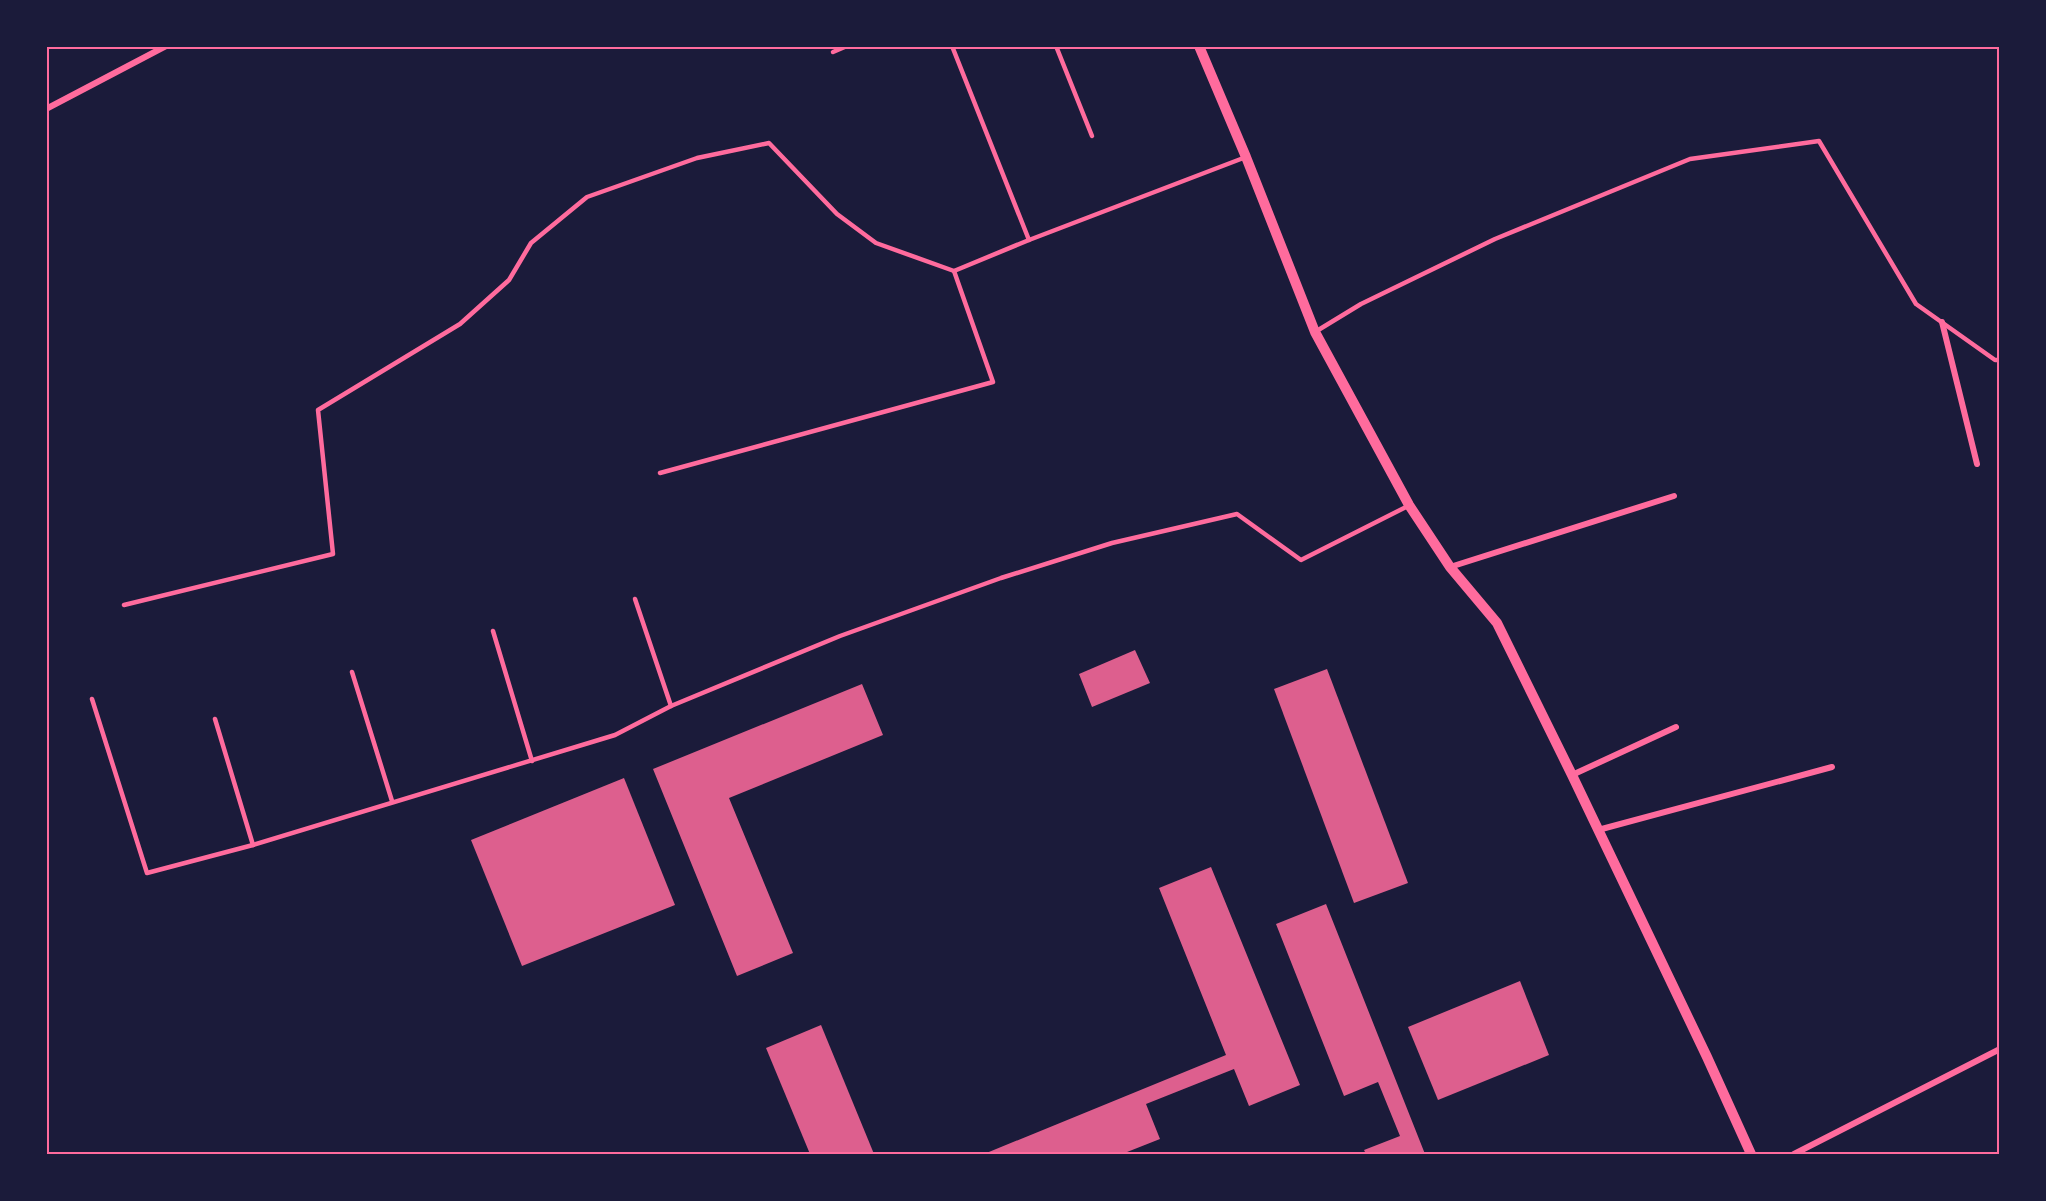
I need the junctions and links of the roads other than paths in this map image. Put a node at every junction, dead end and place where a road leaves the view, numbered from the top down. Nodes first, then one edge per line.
1 (166, 46) edge
2 (847, 46) edge
3 (952, 46) edge
4 (1056, 46) edge
5 (1199, 46) edge
6 (833, 52) dead end
7 (46, 109) edge
8 (1092, 136) dead end
9 (1246, 157) junction
10 (1029, 240) junction
11 (954, 271) junction
12 (1942, 322) junction
13 (1315, 332) junction
14 (2000, 360) edge
15 (1977, 464) dead end
16 (660, 473) dead end
17 (1674, 496) dead end
18 (1409, 506) junction
19 (1450, 567) junction
20 (635, 599) dead end
21 (124, 605) dead end
22 (493, 631) dead end
23 (352, 672) dead end
24 (92, 699) dead end
25 (671, 706) junction
26 (215, 719) dead end
27 (1676, 727) dead end
28 (532, 761) junction
29 (1832, 767) dead end
30 (1572, 775) junction
31 (392, 801) junction
32 (1598, 830) junction
33 (253, 845) junction
34 (2000, 1049) edge
35 (1751, 1155) edge
36 (1794, 1155) edge

1 - 7 street
2 - 6 lane
3 - 10 lane
4 - 8 lane
5 - 9 street
9 - 10 lane
9 - 13 street
10 - 11 lane
11 - 16 lane
11 - 21 lane
12 - 13 lane
12 - 14 lane
12 - 15 street
13 - 18 street
17 - 19 street
18 - 19 street
18 - 25 lane
19 - 30 street
20 - 25 lane
22 - 28 lane
23 - 31 lane
24 - 33 lane
25 - 28 lane
26 - 33 lane
27 - 30 street
28 - 31 lane
29 - 32 street
30 - 32 street
31 - 33 lane
32 - 35 street
34 - 36 street

